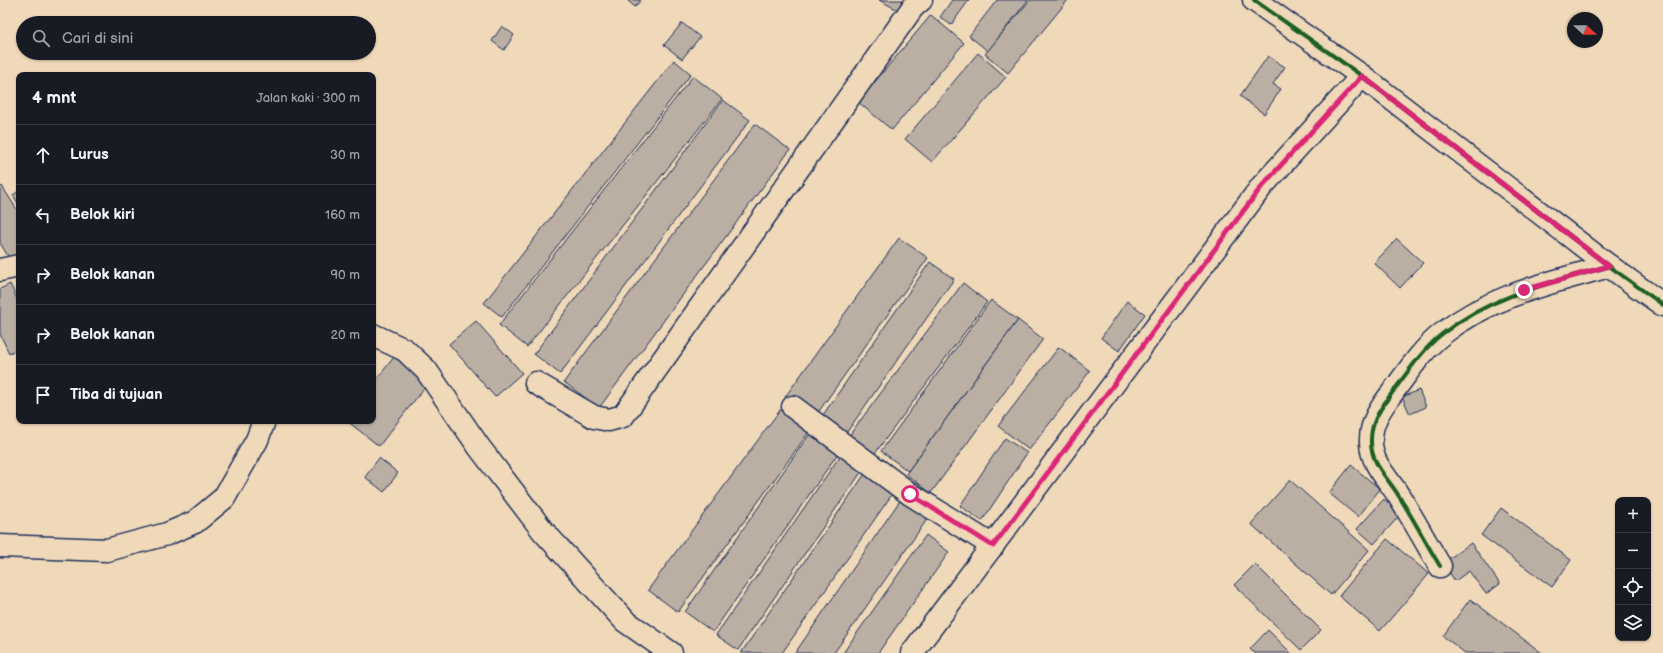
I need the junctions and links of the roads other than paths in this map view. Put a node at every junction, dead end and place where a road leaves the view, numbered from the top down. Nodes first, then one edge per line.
1 (921, 0) edge
2 (1254, 0) edge
3 (1362, 76) junction
4 (1609, 266) junction
5 (16, 267) edge
6 (0, 270) edge
7 (1663, 305) edge
8 (376, 336) edge
9 (536, 383) dead end
10 (793, 407) dead end
11 (263, 424) edge
12 (0, 546) edge
13 (993, 546) junction
14 (1440, 566) dead end
15 (672, 653) edge
16 (912, 653) edge

1 - 9 street
2 - 3 street
3 - 4 street
3 - 13 street
4 - 7 street
4 - 14 street
5 - 6 street
8 - 15 street
10 - 13 street
11 - 12 street
13 - 16 street

